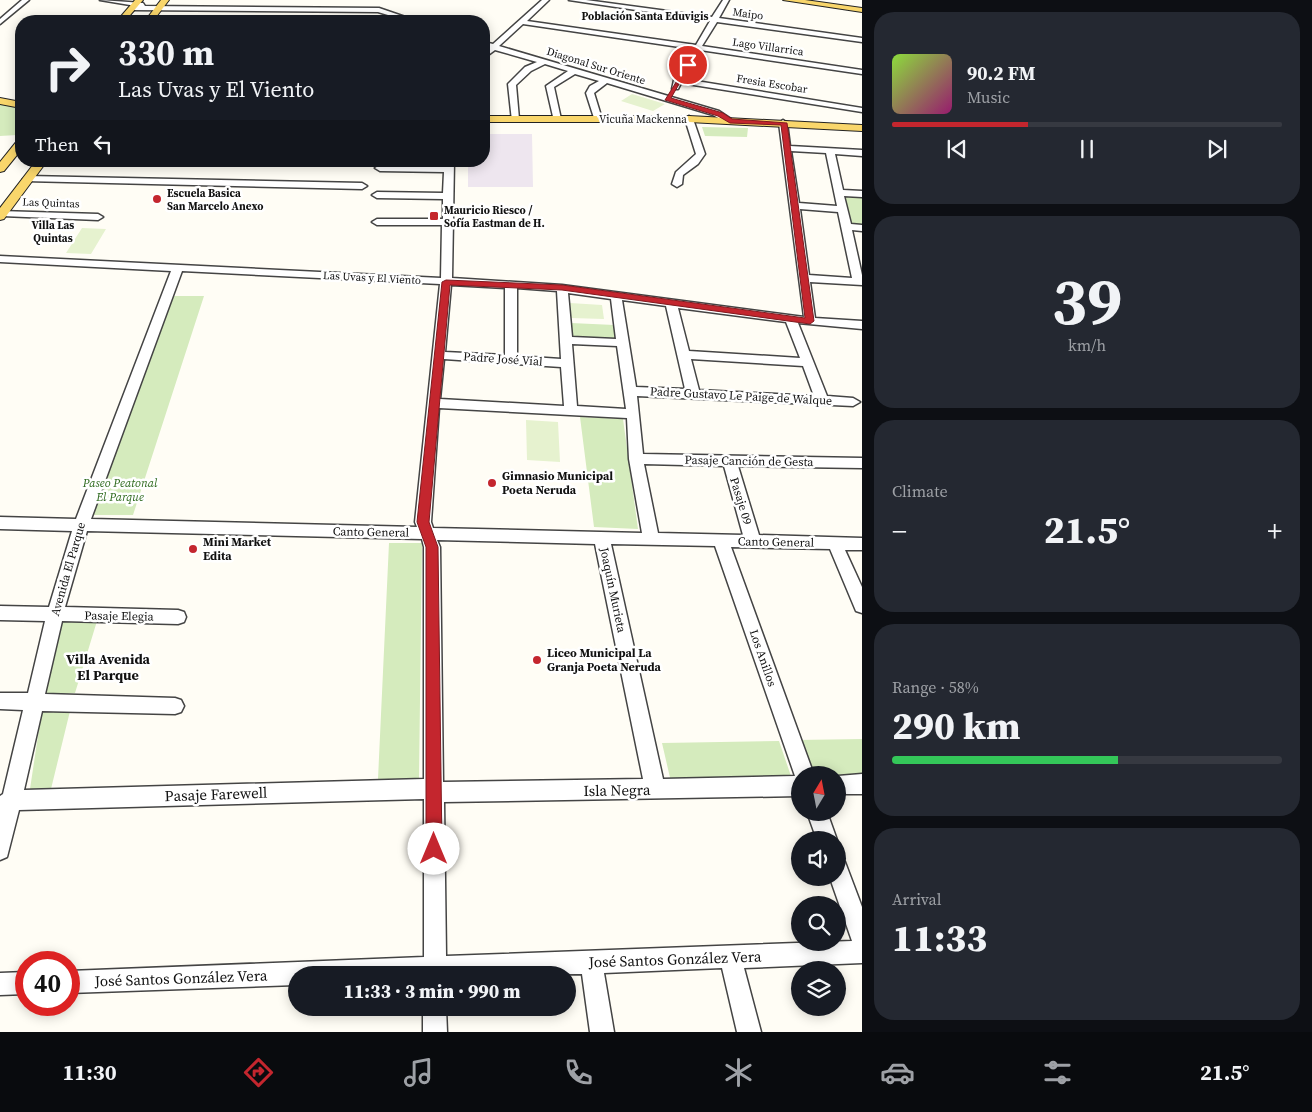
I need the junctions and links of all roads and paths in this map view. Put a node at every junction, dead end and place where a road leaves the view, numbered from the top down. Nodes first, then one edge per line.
1 (26, 0) edge
2 (103, 0) edge
3 (546, 0) edge
4 (572, 0) edge
5 (726, 0) edge
6 (787, 0) edge
7 (812, 0) edge
8 (162, 3) edge
9 (136, 4) edge
10 (388, 4) dead end
11 (862, 8) edge
12 (379, 10) junction
13 (126, 15) edge
14 (153, 15) edge
15 (388, 15) edge
16 (714, 20) junction
17 (0, 22) edge
18 (522, 22) junction
19 (862, 40) edge
20 (490, 46) edge
21 (494, 47) junction
22 (698, 48) junction
23 (490, 51) edge
24 (544, 62) junction
25 (574, 71) junction
26 (862, 72) edge
27 (606, 80) junction
28 (678, 80) junction
29 (668, 99) junction
30 (0, 101) edge
31 (15, 104) edge
32 (862, 110) edge
33 (490, 119) edge
34 (515, 119) junction
35 (557, 119) junction
36 (598, 119) junction
37 (689, 119) junction
38 (730, 121) junction
39 (784, 123) junction
40 (862, 128) edge
41 (787, 148) junction
42 (15, 150) edge
43 (830, 151) junction
44 (862, 153) edge
45 (37, 167) edge
46 (403, 167) edge
47 (449, 167) edge
48 (380, 168) dead end
49 (0, 169) edge
50 (28, 179) junction
51 (677, 184) dead end
52 (362, 186) dead end
53 (839, 193) junction
54 (862, 194) edge
55 (378, 195) dead end
56 (448, 196) junction
57 (795, 206) junction
58 (843, 210) junction
59 (1, 215) edge
60 (98, 217) dead end
61 (377, 222) dead end
62 (448, 222) junction
63 (847, 227) junction
64 (862, 228) edge
65 (0, 259) edge
66 (178, 268) junction
67 (804, 278) junction
68 (446, 282) junction
69 (860, 282) edge
70 (511, 284) junction
71 (562, 288) junction
72 (616, 295) junction
73 (671, 303) junction
74 (791, 319) junction
75 (810, 321) junction
76 (862, 325) edge
77 (566, 340) junction
78 (622, 343) junction
79 (438, 355) junction
80 (684, 355) junction
81 (511, 360) junction
82 (808, 362) junction
83 (568, 363) junction
84 (629, 391) junction
85 (693, 394) junction
86 (822, 400) junction
87 (853, 402) dead end
88 (433, 403) junction
89 (571, 411) junction
90 (633, 414) junction
91 (636, 459) junction
92 (728, 460) junction
93 (862, 463) edge
94 (0, 523) edge
95 (80, 526) junction
96 (427, 533) junction
97 (602, 538) junction
98 (651, 539) junction
99 (721, 541) junction
100 (753, 542) junction
101 (835, 544) junction
102 (862, 544) edge
103 (862, 606) edge
104 (0, 613) edge
105 (55, 614) junction
106 (178, 617) dead end
107 (0, 701) edge
108 (35, 702) junction
109 (175, 706) dead end
110 (801, 766) edge
111 (862, 784) edge
112 (846, 785) edge
113 (791, 786) edge
114 (656, 789) junction
115 (434, 790) junction
116 (6, 803) edge
117 (0, 850) edge
118 (844, 886) edge
119 (862, 938) edge
120 (862, 952) edge
121 (730, 957) junction
122 (591, 962) junction
123 (435, 966) edge
124 (522, 966) edge
125 (288, 975) edge
126 (80, 982) edge
127 (15, 983) edge
128 (0, 984) edge
129 (435, 1016) edge
130 (435, 1032) edge
131 (602, 1032) edge
132 (749, 1032) edge

1 - 17 street
2 - 9 street
3 - 18 street
4 - 16 street, Maipo
5 - 16 street
6 - 11 main road
7 - 11 main road
8 - 9 street
8 - 12 street
8 - 14 main road
9 - 13 main road
10 - 12 street
12 - 15 street
16 - 19 street, Maipo
16 - 22 street
18 - 21 street
18 - 22 street, Lago Villarrica
20 - 21 street, Diagonal Sur Oriente
21 - 23 street
21 - 24 street, Diagonal Sur Oriente
22 - 26 street, Lago Villarrica
22 - 28 street
24 - 25 street, Diagonal Sur Oriente
24 - 34 street
25 - 27 street, Diagonal Sur Oriente
25 - 35 street
27 - 29 street, Diagonal Sur Oriente
27 - 36 street
28 - 29 street
28 - 32 street, Fresia Escobar
29 - 38 street, Diagonal Sur Oriente
30 - 31 main road
33 - 34 main road, Vicuña Mackenna
34 - 35 main road, Vicuña Mackenna
35 - 36 main road, Vicuña Mackenna
36 - 37 main road, Vicuña Mackenna
37 - 38 main road, Vicuña Mackenna
37 - 51 street
38 - 39 main road, Vicuña Mackenna
39 - 40 main road, Vicuña Mackenna
39 - 41 street
41 - 43 street
41 - 57 street
42 - 49 main road
43 - 44 street
43 - 53 street
45 - 50 main road
46 - 48 street
47 - 56 street
50 - 52 street
50 - 59 main road
53 - 54 street
53 - 58 street
55 - 56 street
56 - 62 street
57 - 58 street
57 - 67 street
58 - 63 street
59 - 60 street, Las Quintas
61 - 62 street
62 - 68 street
63 - 64 street
63 - 69 street
65 - 66 street, Las Uvas y El Viento
66 - 68 street, Las Uvas y El Viento
66 - 95 street, Avenida El Parque
67 - 69 street
67 - 75 street
68 - 70 street, Las Uvas y El Viento
68 - 79 street
70 - 71 street, Las Uvas y El Viento
70 - 81 street
71 - 72 street, Las Uvas y El Viento
71 - 77 street
72 - 73 street, Las Uvas y El Viento
72 - 78 street
73 - 74 street, Las Uvas y El Viento
73 - 80 street
74 - 75 street, Las Uvas y El Viento
74 - 82 street
75 - 76 street, Las Uvas y El Viento
77 - 78 street
77 - 83 street
78 - 84 street
79 - 81 street, Padre José Vial
79 - 88 street
80 - 82 street
80 - 85 street
81 - 83 street, Padre José Vial
82 - 86 street
83 - 89 street
84 - 85 street, Padre Gustavo Le Paige de Walque
84 - 90 street
85 - 86 street, Padre Gustavo Le Paige de Walque
86 - 87 street, Padre Gustavo Le Paige de Walque
88 - 89 street
88 - 96 street
89 - 90 street
90 - 91 street
91 - 92 street, Pasaje Canción de Gesta
91 - 98 street
92 - 93 street, Pasaje Canción de Gesta
92 - 100 street, Pasaje 09
94 - 95 street, Canto General
95 - 96 street, Canto General
95 - 105 street, Avenida El Parque
96 - 97 street, Canto General
96 - 115 street
97 - 98 street, Canto General
97 - 114 street, Joaquín Murieta
98 - 99 street, Canto General
99 - 100 street, Canto General
99 - 110 street, Los Anillos
100 - 101 street, Canto General
101 - 102 street, Canto General
101 - 103 street
104 - 105 street, Pasaje Elegia
105 - 106 street, Pasaje Elegia
105 - 108 street, Avenida El Parque
107 - 108 street
108 - 109 street
108 - 116 street, Avenida El Parque
111 - 112 street
113 - 114 street, Isla Negra
114 - 115 street, Isla Negra
115 - 116 street, Pasaje Farewell
115 - 123 street
116 - 117 street, Avenida El Parque
118 - 119 street
120 - 121 street, José Santos González Vera
121 - 122 street, José Santos González Vera
121 - 132 street
122 - 124 street, José Santos González Vera
122 - 131 street
125 - 126 street, José Santos González Vera
127 - 128 street
129 - 130 street

